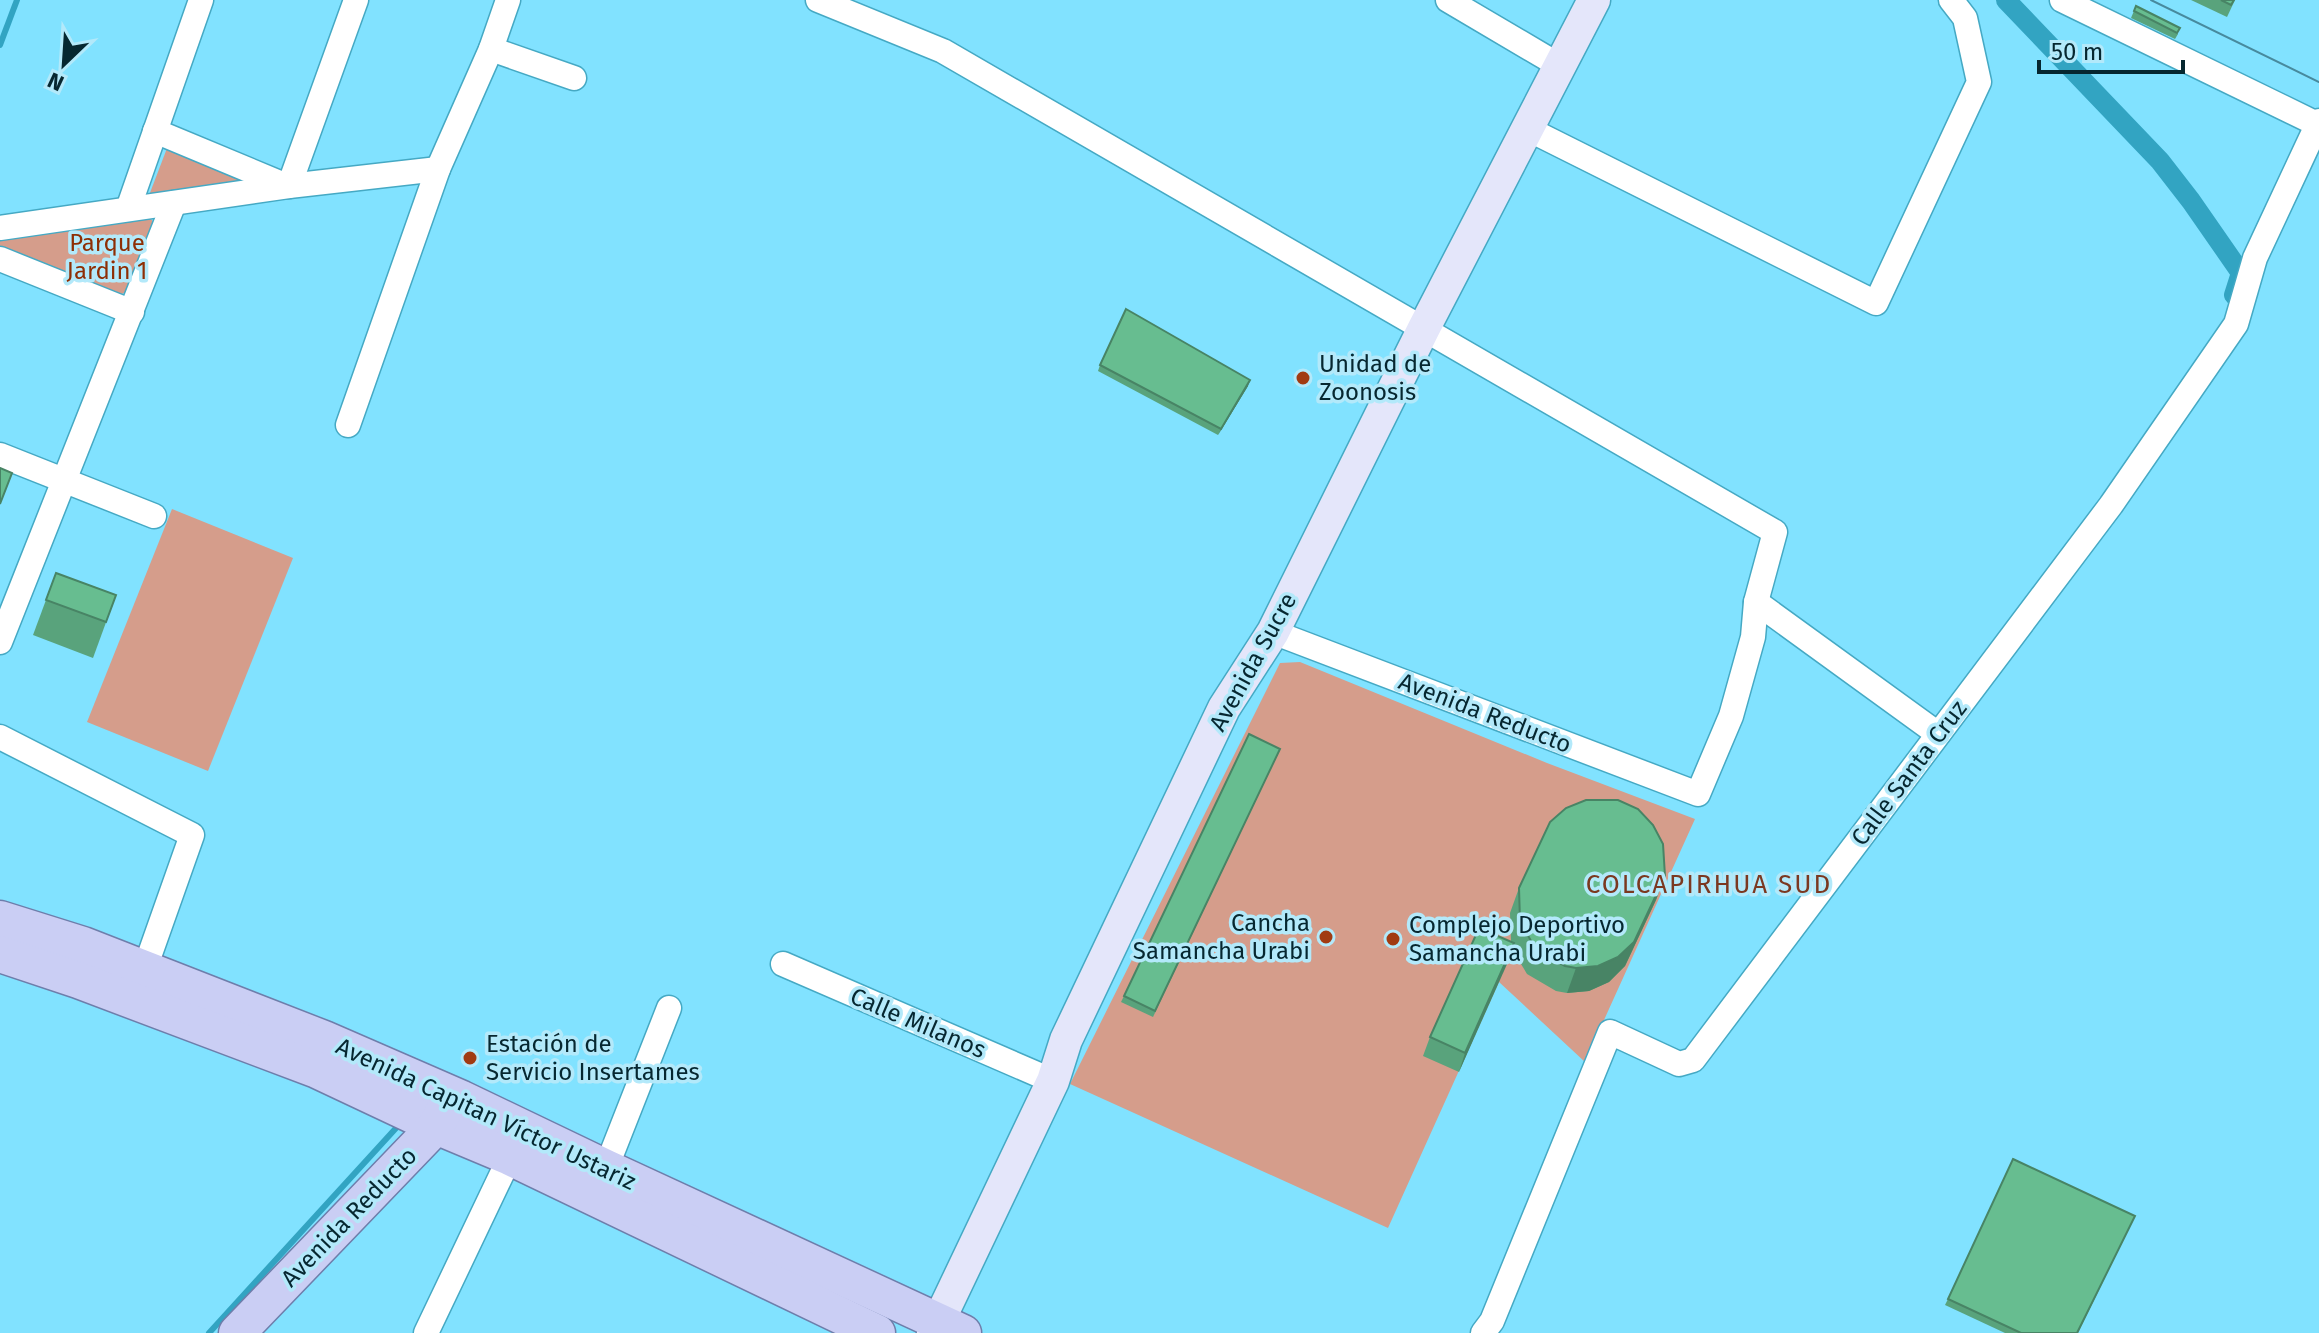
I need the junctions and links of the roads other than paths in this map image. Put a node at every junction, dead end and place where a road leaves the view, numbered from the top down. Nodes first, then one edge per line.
1 (201, 0) edge
2 (356, 0) edge
3 (508, 0) edge
4 (818, 0) edge
5 (1448, 0) edge
6 (1594, 0) edge
7 (1951, 0) edge
8 (2062, 0) edge
9 (491, 49) junction
10 (1560, 66) junction
11 (574, 78) dead end
12 (2318, 123) edge
13 (1528, 129) junction
14 (155, 131) junction
15 (438, 169) junction
16 (289, 186) junction
17 (174, 203) junction
18 (128, 209) junction
19 (0, 228) edge
20 (0, 259) edge
21 (132, 312) junction
22 (1424, 328) junction
23 (348, 425) dead end
24 (0, 455) edge
25 (64, 479) junction
26 (154, 516) dead end
27 (1756, 602) junction
28 (1273, 632) junction
29 (0, 642) edge
30 (1938, 734) junction
31 (0, 737) edge
32 (0, 919) edge
33 (0, 954) edge
34 (783, 964) dead end
35 (145, 968) junction
36 (669, 1008) dead end
37 (1053, 1081) junction
38 (453, 1095) junction
39 (436, 1126) junction
40 (510, 1157) junction
41 (606, 1168) junction
42 (945, 1330) edge
43 (237, 1333) edge
44 (426, 1333) edge
45 (877, 1333) edge
46 (1483, 1333) edge

1 - 14 street
2 - 16 street
3 - 9 street
4 - 22 street
5 - 10 street
6 - 10 street, Avenida Sucre
7 - 13 street
8 - 12 street
9 - 11 street
9 - 15 street
10 - 13 street, Avenida Sucre
12 - 30 street, Calle Santa Cruz
13 - 22 street, Avenida Sucre
14 - 16 street
14 - 18 street
15 - 16 street
15 - 23 street
16 - 17 street
17 - 18 street
17 - 21 street
18 - 19 street
20 - 21 street
21 - 25 street
22 - 27 street
22 - 28 street, Avenida Sucre
24 - 25 street
25 - 26 street
25 - 29 street
27 - 28 street, Avenida Reducto
27 - 30 street
28 - 37 street, Avenida Sucre
30 - 46 street, Calle Santa Cruz
31 - 35 street
32 - 35 main road, Avenida Capitan Víctor Ustariz
33 - 39 main road, Avenida Capitan Víctor Ustariz
34 - 37 street, Calle Milanos
35 - 38 main road, Avenida Capitan Víctor Ustariz
36 - 41 street
37 - 42 street, Avenida Sucre
38 - 39 main road, Avenida Reducto
38 - 41 main road, Avenida Capitan Víctor Ustariz
39 - 40 main road, Avenida Capitan Víctor Ustariz
39 - 43 main road, Avenida Reducto
40 - 44 street
40 - 45 main road, Avenida Capitan Víctor Ustariz
41 - 42 main road, Avenida Capitan Víctor Ustariz

